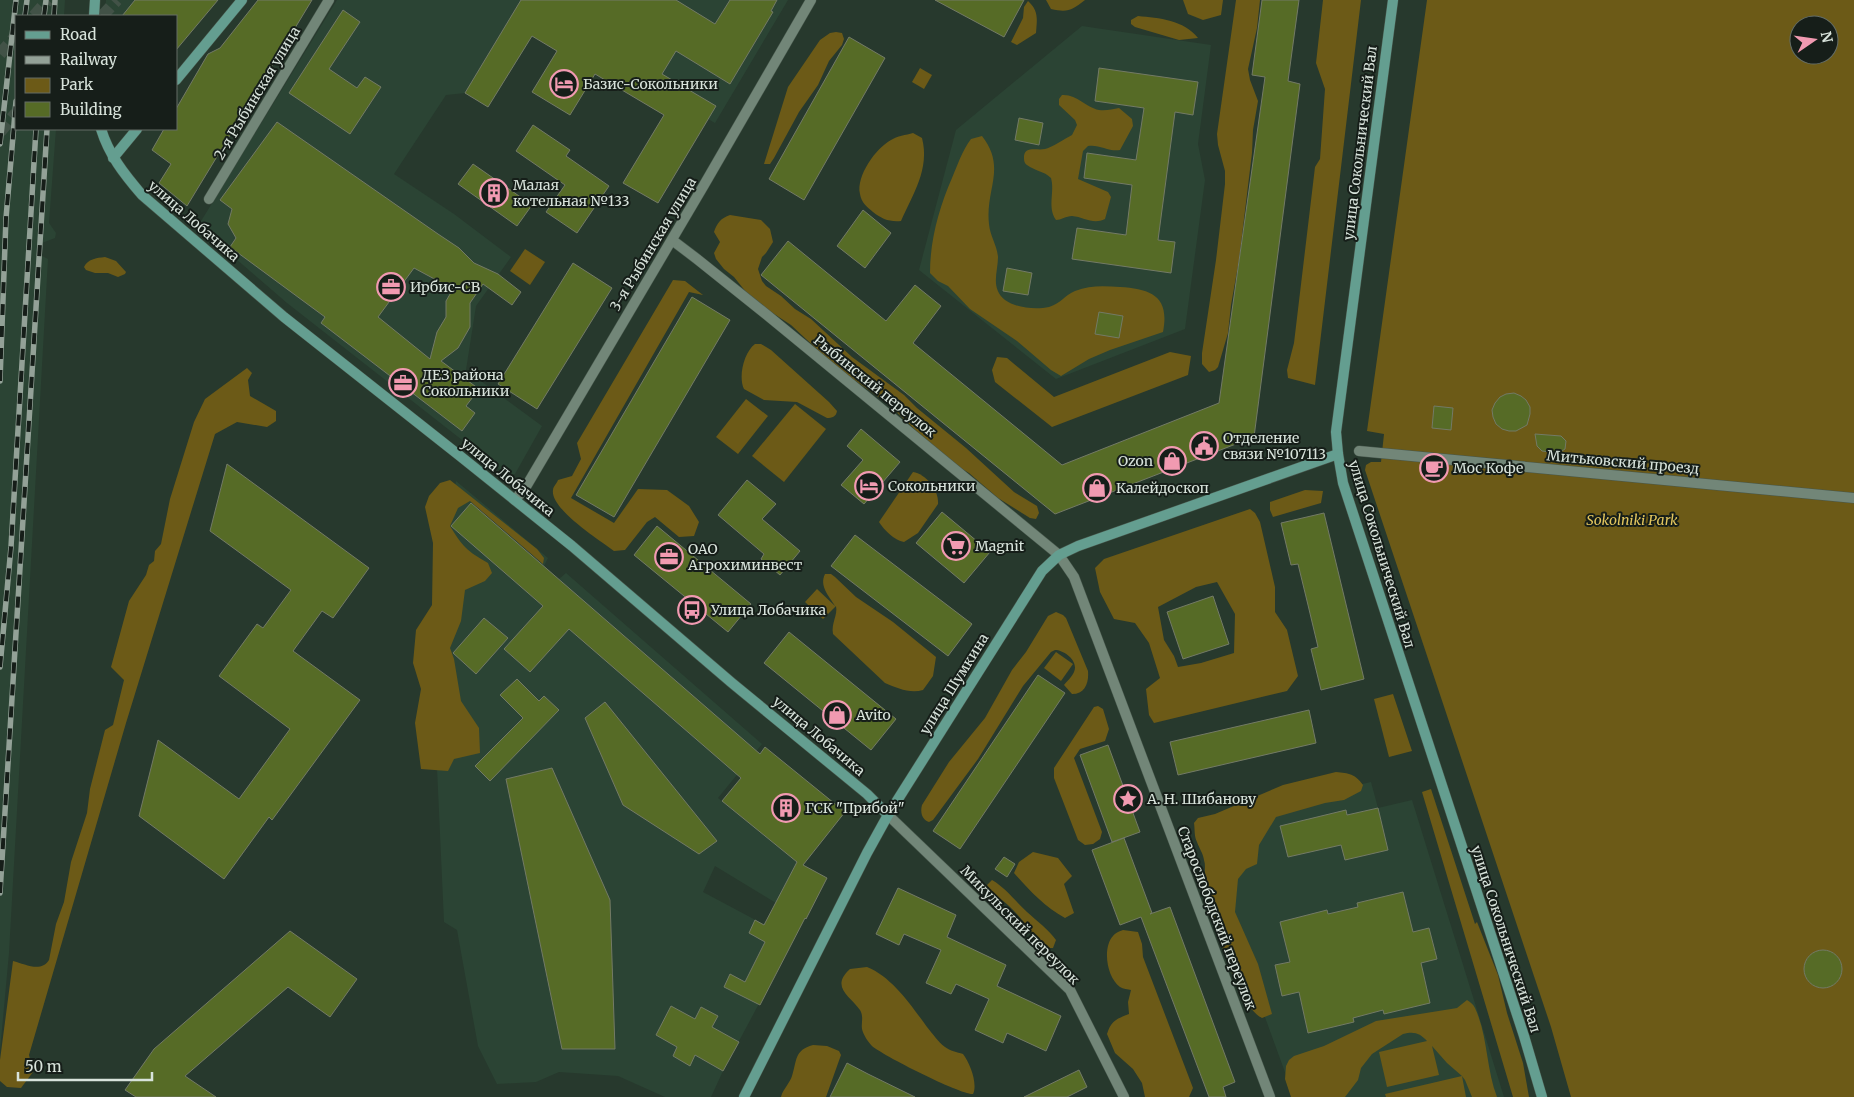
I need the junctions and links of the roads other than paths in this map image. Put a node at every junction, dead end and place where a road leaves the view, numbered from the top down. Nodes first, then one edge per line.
1 (94, 0) edge
2 (242, 0) edge
3 (329, 0) edge
4 (811, 0) edge
5 (1393, 0) edge
6 (94, 15) edge
7 (178, 78) edge
8 (101, 130) edge
9 (136, 130) edge
10 (113, 158) junction
11 (209, 199) dead end
12 (672, 240) junction
13 (1359, 451) dead end
14 (1338, 454) junction
15 (1854, 498) edge
16 (515, 500) junction
17 (1059, 555) junction
18 (888, 815) junction
19 (744, 1097) edge
20 (1124, 1097) edge
21 (1270, 1097) edge
22 (1542, 1097) edge

1 - 6 street
2 - 7 street
3 - 11 street, 2-я Рыбинская улица
4 - 12 street, 3-я Рыбинская улица
5 - 14 street, улица Сокольнический Вал
8 - 10 street, улица Лобачика
9 - 10 street
10 - 16 street, улица Лобачика
12 - 16 street, 3-я Рыбинская улица
12 - 17 street, Рыбинский переулок
13 - 15 street, Митьковский проезд
14 - 17 street, улица Шумкина
14 - 22 street, улица Сокольнический Вал
16 - 18 street, улица Лобачика
17 - 18 street, улица Шумкина
17 - 21 street, Старослободский переулок
18 - 19 street, улица Шумкина
18 - 20 street, Микульский переулок

